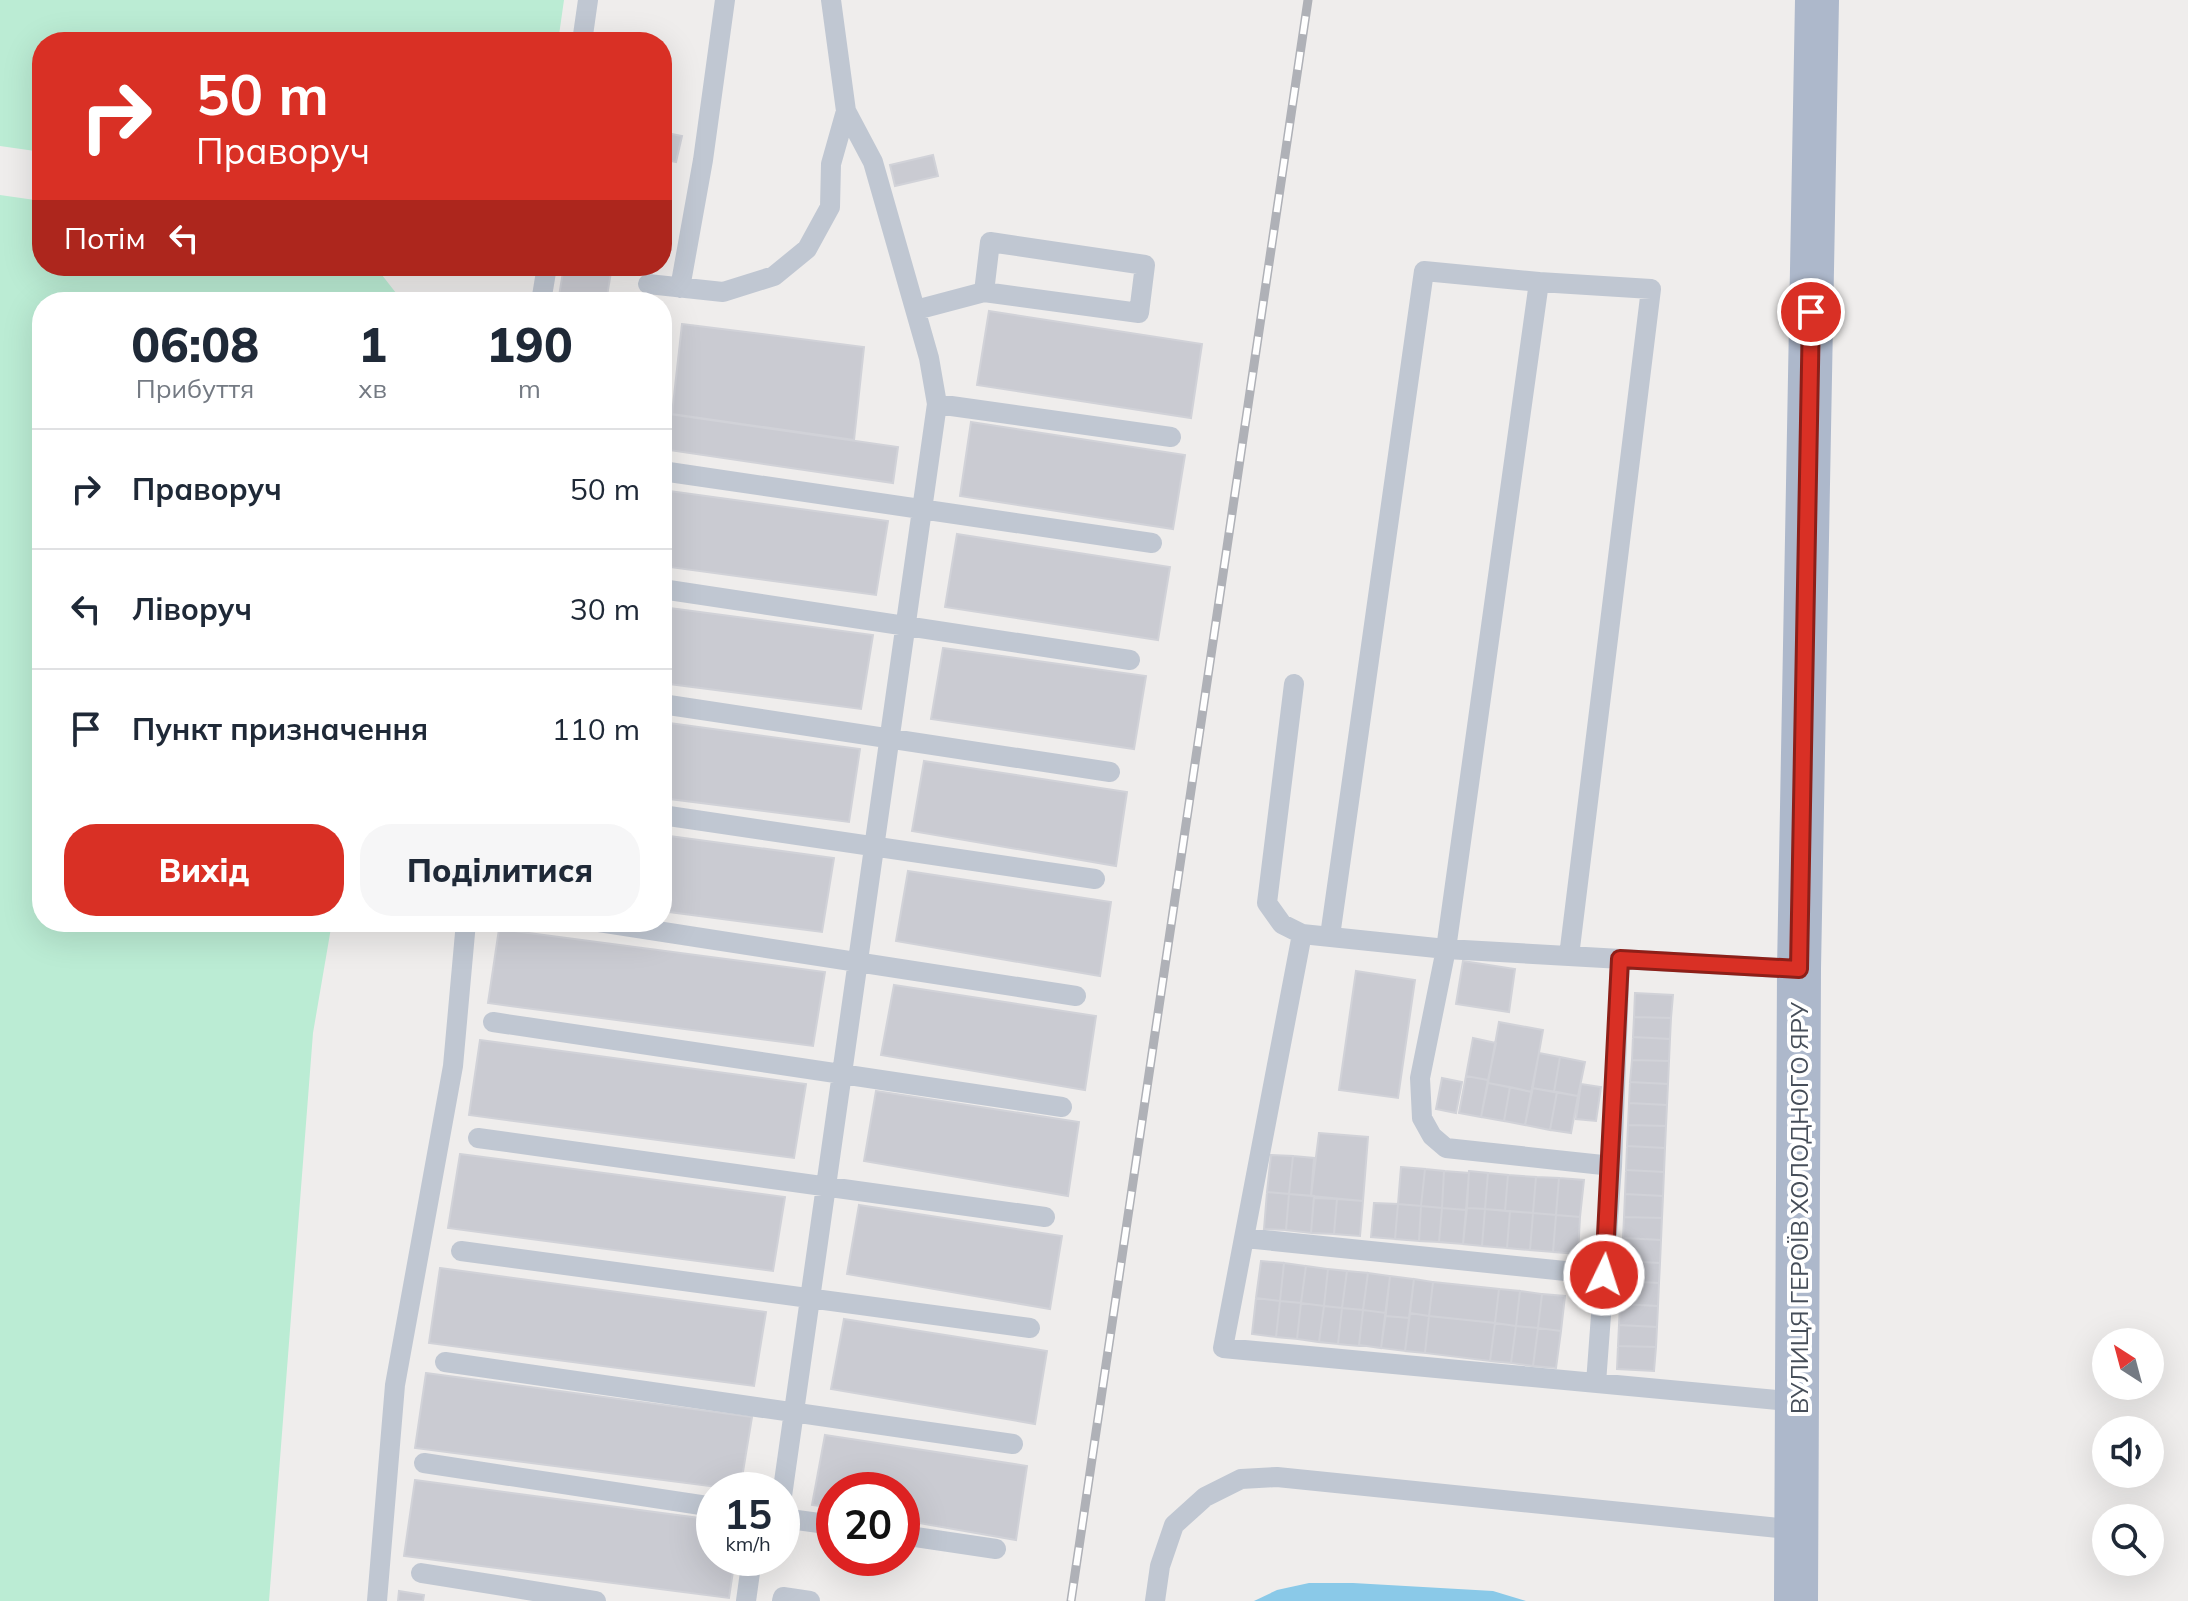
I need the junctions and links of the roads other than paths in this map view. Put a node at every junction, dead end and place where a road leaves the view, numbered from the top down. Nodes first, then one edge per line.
1 (588, 0) edge
2 (725, 0) edge
3 (831, 0) edge
4 (1817, 0) edge
5 (583, 32) edge
6 (846, 111) junction
7 (1539, 282) junction
8 (648, 284) dead end
9 (680, 288) junction
10 (984, 292) junction
11 (916, 310) junction
12 (937, 404) junction
13 (1171, 437) dead end
14 (672, 472) edge
15 (922, 510) junction
16 (1152, 543) dead end
17 (672, 591) edge
18 (905, 626) junction
19 (1130, 660) dead end
20 (1294, 684) dead end
21 (672, 705) edge
22 (889, 738) junction
23 (1110, 772) dead end
24 (672, 817) edge
25 (874, 847) junction
26 (1095, 879) dead end
27 (465, 932) edge
28 (664, 932) edge
29 (1302, 934) junction
30 (1330, 936) junction
31 (1446, 949) junction
32 (1569, 956) junction
33 (1620, 959) junction
34 (858, 962) junction
35 (1799, 969) junction
36 (1076, 996) dead end
37 (493, 1022) dead end
38 (842, 1074) junction
39 (1062, 1107) dead end
40 (478, 1138) dead end
41 (1612, 1166) junction
42 (826, 1186) junction
43 (1045, 1217) dead end
44 (1245, 1238) junction
45 (461, 1251) dead end
46 (1604, 1275) junction
47 (810, 1299) junction
48 (1030, 1328) dead end
49 (445, 1362) dead end
50 (1596, 1383) junction
51 (1799, 1402) junction
52 (794, 1412) junction
53 (1013, 1444) dead end
54 (424, 1463) dead end
55 (785, 1472) edge
56 (696, 1504) edge
57 (1798, 1530) junction
58 (920, 1538) edge
59 (996, 1549) dead end
60 (421, 1573) dead end
61 (749, 1576) edge
62 (377, 1601) edge
63 (596, 1601) edge
64 (746, 1601) edge
65 (782, 1601) edge
66 (810, 1601) edge
67 (1155, 1601) edge
68 (1796, 1601) edge

1 - 5 lane
2 - 9 lane
3 - 6 lane
4 - 35 main road, ВУЛИЦЯ ГЕРОЇВ ХОЛОДНОГО ЯРУ
6 - 9 lane
6 - 11 lane
7 - 30 lane
7 - 31 lane
7 - 32 lane
8 - 9 lane
10 - 10 lane
10 - 11 lane
11 - 12 lane
12 - 13 lane
12 - 15 lane
14 - 15 lane
15 - 16 lane
15 - 18 lane
17 - 18 lane
18 - 19 lane
18 - 22 lane
20 - 29 lane
21 - 22 lane
22 - 23 lane
22 - 25 lane
24 - 25 lane
25 - 26 lane
25 - 34 lane
27 - 62 lane
28 - 34 lane
29 - 30 lane
29 - 44 lane
30 - 31 lane
31 - 32 lane
31 - 41 lane
32 - 33 lane
33 - 35 lane
33 - 41 lane
34 - 36 lane
34 - 38 lane
35 - 51 main road, ВУЛИЦЯ ГЕРОЇВ ХОЛОДНОГО ЯРУ
37 - 38 lane
38 - 39 lane
38 - 42 lane
40 - 42 lane
41 - 46 lane
42 - 43 lane
42 - 47 lane
44 - 46 lane
44 - 50 lane
45 - 47 lane
46 - 50 lane
47 - 48 lane
47 - 52 lane
49 - 52 lane
50 - 51 lane
51 - 57 main road, ВУЛИЦЯ ГЕРОЇВ ХОЛОДНОГО ЯРУ
52 - 53 lane
52 - 55 lane
54 - 56 lane
57 - 67 lane
57 - 68 main road, ВУЛИЦЯ ГЕРОЇВ ХОЛОДНОГО ЯРУ
58 - 59 lane
60 - 63 lane
61 - 64 lane
65 - 66 lane

